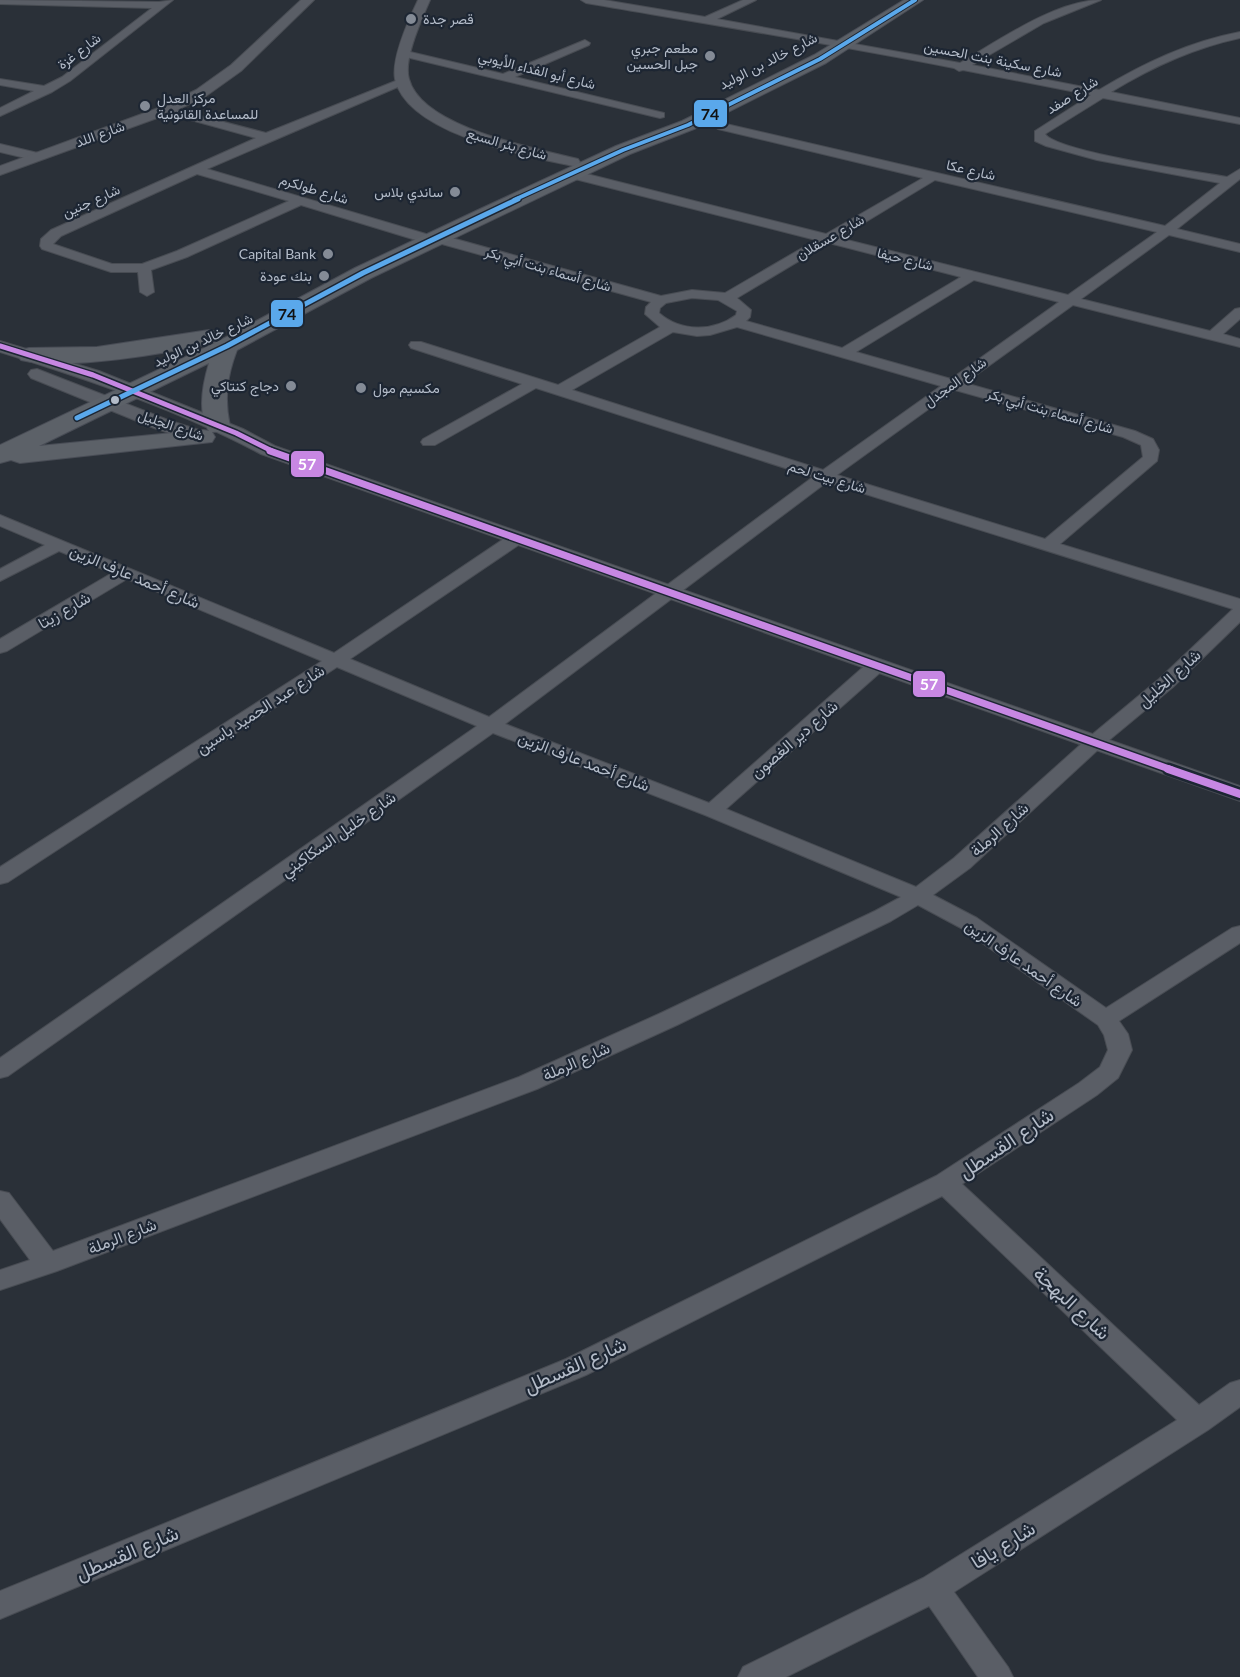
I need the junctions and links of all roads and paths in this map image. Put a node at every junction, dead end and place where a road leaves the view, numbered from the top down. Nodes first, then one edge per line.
1 (308, 0) edge
2 (424, 0) edge
3 (586, 0) edge
4 (751, 0) edge
5 (889, 0) edge
6 (915, 0) edge
7 (1096, 0) edge
8 (0, 1) edge
9 (164, 3) edge
10 (857, 16) dead end
11 (704, 21) junction
12 (823, 33) junction
13 (1240, 35) edge
14 (850, 41) junction
15 (585, 43) dead end
16 (789, 50) dead end
17 (406, 54) junction
18 (959, 68) junction
19 (505, 77) junction
20 (403, 81) junction
21 (0, 82) edge
22 (48, 90) junction
23 (1101, 94) junction
24 (722, 108) junction
25 (166, 110) junction
26 (0, 112) edge
27 (665, 113) junction
28 (1240, 121) edge
29 (688, 125) junction
30 (267, 138) junction
31 (0, 148) edge
32 (38, 157) junction
33 (572, 168) junction
34 (198, 170) junction
35 (0, 171) edge
36 (934, 176) junction
37 (1235, 177) edge
38 (300, 201) junction
39 (1167, 231) junction
40 (428, 237) junction
41 (826, 239) junction
42 (1240, 248) edge
43 (144, 268) junction
44 (971, 276) junction
45 (147, 292) dead end
46 (727, 298) junction
47 (661, 300) junction
48 (1070, 300) junction
49 (1240, 312) edge
50 (737, 323) junction
51 (671, 327) junction
52 (1213, 336) junction
53 (218, 341) junction
54 (1240, 343) edge
55 (416, 345) dead end
56 (0, 346) edge
57 (845, 353) junction
58 (29, 355) junction
59 (0, 360) edge
60 (534, 383) junction
61 (953, 383) junction
62 (559, 391) junction
63 (134, 392) junction
64 (111, 393) junction
65 (88, 394) junction
66 (210, 431) junction
67 (0, 438) edge
68 (429, 442) dead end
69 (0, 457) edge
70 (825, 476) junction
71 (0, 520) edge
72 (517, 538) junction
73 (58, 544) junction
74 (1048, 545) junction
75 (127, 572) junction
76 (0, 576) edge
77 (671, 593) junction
78 (1240, 605) edge
79 (1240, 612) edge
80 (0, 647) edge
81 (336, 660) junction
82 (876, 666) junction
83 (491, 725) junction
84 (1095, 742) junction
85 (1240, 795) edge
86 (712, 811) junction
87 (0, 877) edge
88 (918, 896) junction
89 (1240, 933) edge
90 (1106, 1019) junction
91 (1116, 1061) joint
92 (0, 1070) edge
93 (945, 1183) junction
94 (0, 1200) edge
95 (48, 1264) junction
96 (0, 1280) edge
97 (1240, 1391) edge
98 (1198, 1422) junction
99 (934, 1588) junction
100 (0, 1605) edge
101 (754, 1677) edge
102 (997, 1677) edge

1 - 25 street, شارع اللد
2 - 17 street
3 - 11 street
4 - 11 street
5 - 10 main road
6 - 14 main road, شارع خالد بن الوليد
7 - 18 street
8 - 9 street
9 - 22 street, شارع غزة
11 - 12 street
12 - 14 main road
12 - 16 main road, شارع خالد بن الوليد
13 - 23 street, شارع صفد
14 - 18 street, شارع سكينة بنت الحسين
14 - 24 main road, شارع خالد بن الوليد
15 - 19 street
17 - 19 street, شارع أبو الفداء الأيوبي
17 - 20 street
18 - 23 street, شارع سكينة بنت الحسين
19 - 27 street, شارع أبو الفداء الأيوبي
20 - 30 street, شارع جنين
20 - 33 street, شارع بئر السبع
21 - 22 street
22 - 26 street, شارع غزة
23 - 28 street, شارع سكينة بنت الحسين
23 - 37 street, شارع صفد
24 - 29 main road, شارع خالد بن الوليد
24 - 36 street, شارع عكا
25 - 30 street
25 - 32 street, شارع اللد
27 - 29 main road
27 - 33 main road, شارع خالد بن الوليد
29 - 33 main road, شارع خالد بن الوليد
30 - 34 street, شارع جنين
31 - 32 street
32 - 35 street, شارع اللد
33 - 40 main road, شارع خالد بن الوليد
33 - 41 street, شارع حيفا
34 - 38 street, شارع طولكرم
34 - 43 street, شارع جنين
36 - 39 street, شارع عكا
36 - 41 street, شارع عسقلان
37 - 39 street, شارع المجدل
38 - 40 street, شارع طولكرم
38 - 43 street, شارع جنين
39 - 42 street, شارع عكا
39 - 48 street, شارع المجدل
40 - 47 street, شارع أسماء بنت أبي بكر
40 - 53 main road, شارع خالد بن الوليد
41 - 44 street, شارع حيفا
41 - 46 street, شارع عسقلان
43 - 45 street
44 - 48 street, شارع حيفا
44 - 57 street
46 - 47 street
46 - 50 street
47 - 51 street
48 - 52 street, شارع حيفا
48 - 61 street, شارع المجدل
49 - 52 street
50 - 51 street
50 - 57 street, شارع أسماء بنت أبي بكر
51 - 62 street
52 - 54 street, شارع حيفا
53 - 58 main road
53 - 63 main road, شارع خالد بن الوليد
53 - 64 main road, شارع خالد بن الوليد
53 - 66 main road
55 - 60 street, شارع بيت لحم
56 - 58 street, شارع الجليل
57 - 61 street, شارع أسماء بنت أبي بكر
58 - 64 street, شارع الجليل
59 - 65 street
60 - 62 street, شارع بيت لحم
60 - 68 street
61 - 70 street, شارع المجدل
61 - 74 street, شارع أسماء بنت أبي بكر
62 - 70 street, شارع بيت لحم
63 - 64 main road, شارع خالد بن الوليد
63 - 66 street, شارع الجليل
64 - 65 main road, شارع خالد بن الوليد
64 - 66 street, شارع الجليل
64 - 69 main road, شارع خالد بن الوليد
65 - 67 main road, شارع خالد بن الوليد
66 - 69 main road
66 - 72 street, شارع الجليل
70 - 74 street, شارع بيت لحم
70 - 77 street, شارع المجدل
71 - 73 street, شارع أحمد عارف الزين
72 - 77 street, شارع الجليل
72 - 81 street, شارع عبد الحميد ياسين
73 - 75 street, شارع أحمد عارف الزين
73 - 76 street
74 - 78 street, شارع بيت لحم
75 - 80 street, شارع زيتا
75 - 81 street, شارع أحمد عارف الزين
77 - 82 street, شارع الجليل
77 - 83 street, شارع خليل السكاكيني
79 - 84 street, شارع الخليل
81 - 83 street, شارع أحمد عارف الزين
81 - 87 street, شارع عبد الحميد ياسين
82 - 84 street, شارع الجليل
82 - 86 street, شارع دير الغصون
83 - 86 street, شارع أحمد عارف الزين
83 - 92 street, شارع خليل السكاكيني
84 - 85 street, شارع الجليل
84 - 88 street, شارع الرملة
86 - 88 street, شارع أحمد عارف الزين
88 - 90 street, شارع أحمد عارف الزين
88 - 95 street, شارع الرملة
89 - 90 street
90 - 91 street, شارع أحمد عارف الزين
91 - 93 street, شارع القسطل
93 - 98 street, شارع البهجة
93 - 100 street, شارع القسطل
94 - 95 street
95 - 96 street, شارع الرملة
97 - 98 street, شارع يافا
98 - 99 street, شارع يافا
99 - 101 street, شارع يافا
99 - 102 street

